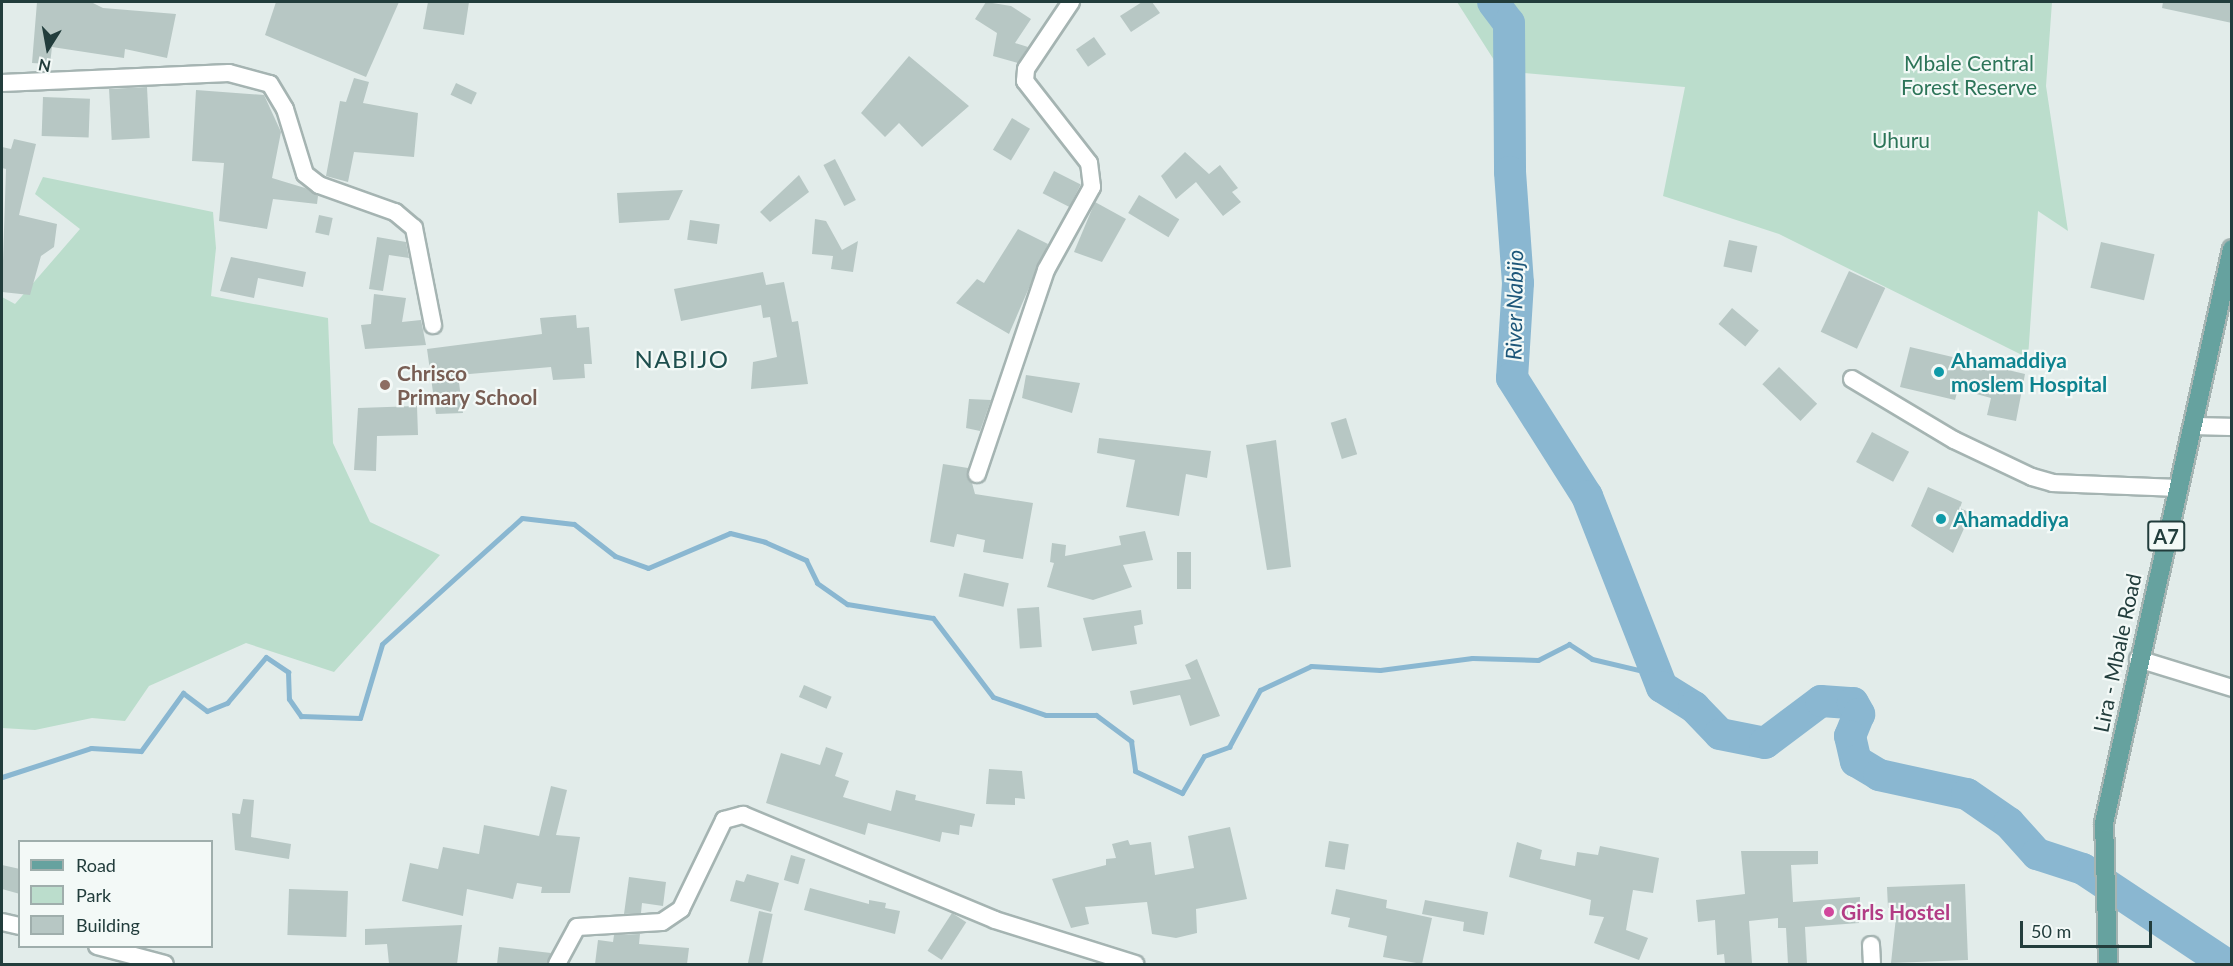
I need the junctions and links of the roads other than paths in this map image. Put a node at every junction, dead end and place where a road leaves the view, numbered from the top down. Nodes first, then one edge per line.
1 (1071, 2) edge
2 (2, 83) edge
3 (2232, 249) edge
4 (433, 325) dead end
5 (1852, 379) dead end
6 (2192, 426) junction
7 (2232, 427) edge
8 (977, 474) dead end
9 (2178, 488) junction
10 (2138, 659) junction
11 (2232, 688) edge
12 (2, 922) edge
13 (18, 926) edge
14 (1871, 945) dead end
15 (104, 948) edge
16 (165, 964) edge
17 (557, 964) edge
18 (1135, 964) edge
19 (1872, 964) edge
20 (2108, 964) edge

1 - 8 street
2 - 4 street
3 - 6 main road, Lira - Mbale Road / A7
5 - 9 street
6 - 7 street
6 - 9 main road, Lira - Mbale Road / A7
9 - 10 main road, Lira - Mbale Road / A7
10 - 11 street
10 - 20 main road, Lira - Mbale Road / A7
12 - 13 street
14 - 19 street
15 - 16 street
17 - 18 street

